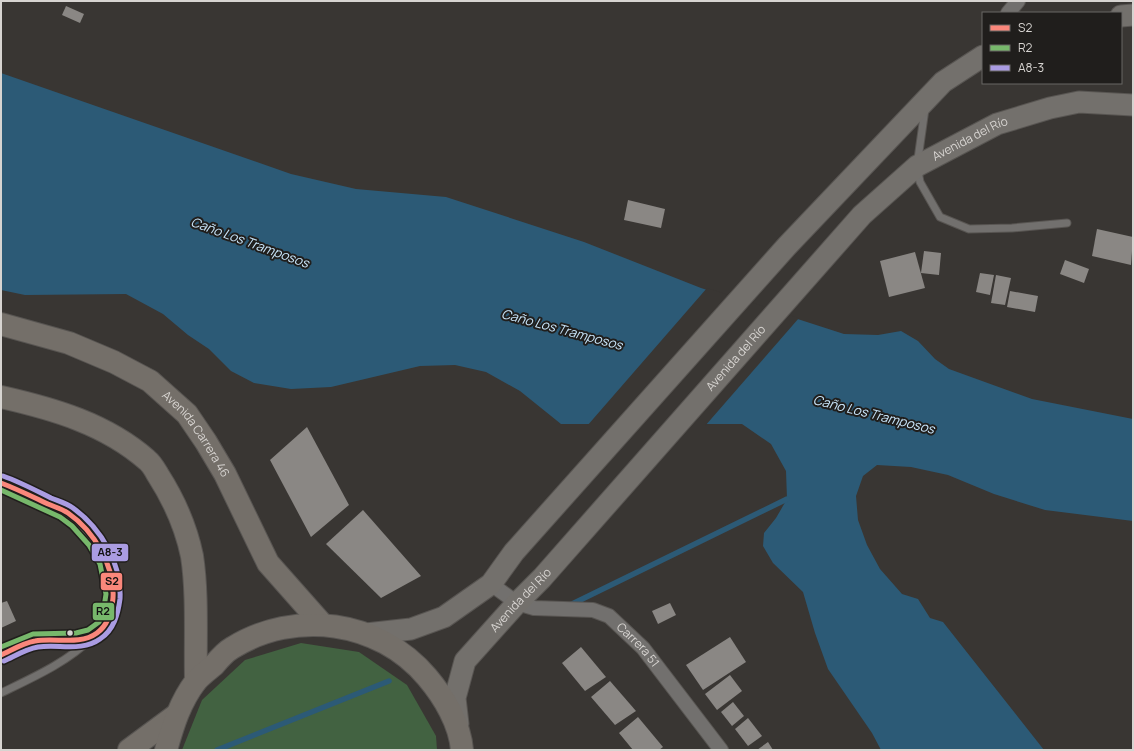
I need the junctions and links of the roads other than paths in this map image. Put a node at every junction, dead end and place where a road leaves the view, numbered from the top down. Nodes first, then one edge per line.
1 (1018, 1) edge
2 (1009, 12) edge
3 (1133, 15) edge
4 (1122, 16) edge
5 (982, 57) edge
6 (926, 99) junction
7 (1133, 104) edge
8 (917, 166) junction
9 (1067, 223) dead end
10 (1, 324) edge
11 (1, 397) edge
12 (1, 483) edge
13 (491, 584) junction
14 (517, 603) junction
15 (322, 624) junction
16 (98, 633) junction
17 (366, 634) junction
18 (1, 655) edge
19 (196, 681) junction
20 (1, 693) edge
21 (175, 716) junction
22 (462, 748) edge
23 (128, 750) edge
24 (166, 750) edge
25 (721, 750) edge

1 - 2 street
3 - 4 main road
5 - 6 main road
6 - 8 lane
6 - 13 main road
7 - 8 main road, Avenida del Río
8 - 9 lane
8 - 14 main road, Avenida del Río
10 - 15 main road, Avenida Carrera 46
11 - 19 main road
12 - 16 lane
13 - 14 street
13 - 17 main road
14 - 22 main road, Avenida del Río
14 - 25 street, Carrera 51
15 - 17 main road
15 - 19 main road
16 - 18 lane
16 - 20 lane
17 - 22 main road
19 - 21 main road
21 - 23 main road
21 - 24 main road

